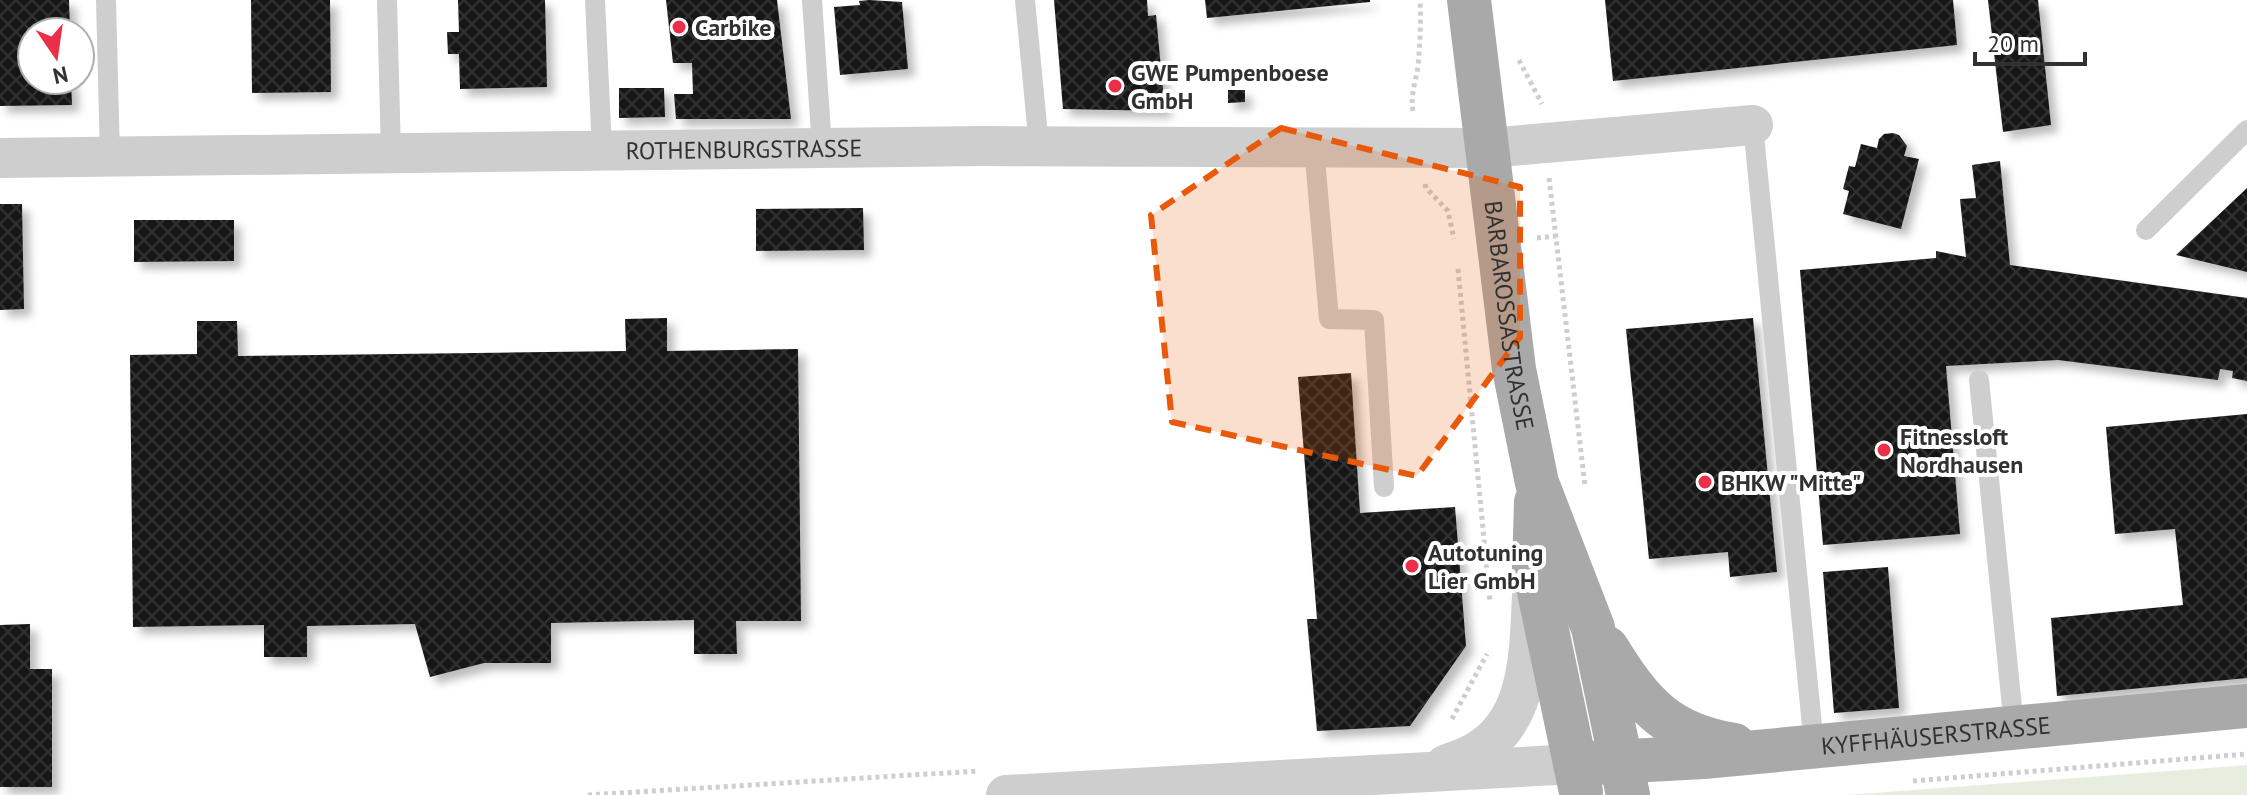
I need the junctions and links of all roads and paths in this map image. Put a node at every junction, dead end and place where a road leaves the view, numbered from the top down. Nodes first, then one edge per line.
1 (106, 0) edge
2 (387, 0) edge
3 (595, 0) edge
4 (812, 0) edge
5 (1025, 0) edge
6 (1420, 0) edge
7 (1469, 0) edge
8 (1519, 59) dead end
9 (1753, 125) joint
10 (2247, 130) edge
11 (1545, 143) junction
12 (1039, 146) junction
13 (1314, 147) junction
14 (822, 148) junction
15 (1418, 148) junction
16 (1488, 148) junction
17 (602, 150) junction
18 (391, 154) junction
19 (110, 156) junction
20 (0, 158) edge
21 (2146, 230) dead end
22 (1455, 243) dead end
23 (1457, 259) dead end
24 (1979, 380) dead end
25 (1537, 483) junction
26 (1384, 487) dead end
27 (1534, 568) junction
28 (1491, 608) dead end
29 (1593, 628) junction
30 (1488, 652) dead end
31 (1471, 688) dead end
32 (2247, 706) edge
33 (2014, 727) junction
34 (1803, 747) junction
35 (1433, 770) junction
36 (1626, 779) edge
37 (1578, 780) edge
38 (993, 783) edge
39 (588, 795) edge

1 - 19 lane
2 - 18 lane
3 - 17 lane
4 - 14 lane
5 - 12 lane
6 - 15 path
7 - 16 main road, BARBAROSSASTRASSE
8 - 11 path
9 - 11 street
9 - 34 lane
10 - 21 lane
11 - 16 street
12 - 13 street, ROTHENBURGSTRASSE
12 - 14 street, ROTHENBURGSTRASSE
13 - 15 street, ROTHENBURGSTRASSE
13 - 26 lane
14 - 17 street, ROTHENBURGSTRASSE
15 - 16 street, ROTHENBURGSTRASSE
15 - 22 path
16 - 25 main road, BARBAROSSASTRASSE
17 - 18 street, ROTHENBURGSTRASSE
18 - 19 street, ROTHENBURGSTRASSE
19 - 20 street, ROTHENBURGSTRASSE
23 - 28 path
24 - 33 lane
25 - 27 main road, BARBAROSSASTRASSE
25 - 29 main road, BARBAROSSASTRASSE
27 - 35 street, BARBAROSSASTRASSE
27 - 37 main road, BARBAROSSASTRASSE
29 - 34 main road
29 - 36 main road, BARBAROSSASTRASSE
30 - 31 path
32 - 33 main road, KYFFHÄUSERSTRASSE
33 - 34 main road, KYFFHÄUSERSTRASSE
34 - 36 main road, KYFFHÄUSERSTRASSE
35 - 37 street
35 - 38 street
36 - 37 main road, KYFFHÄUSERSTRASSE
38 - 39 path

